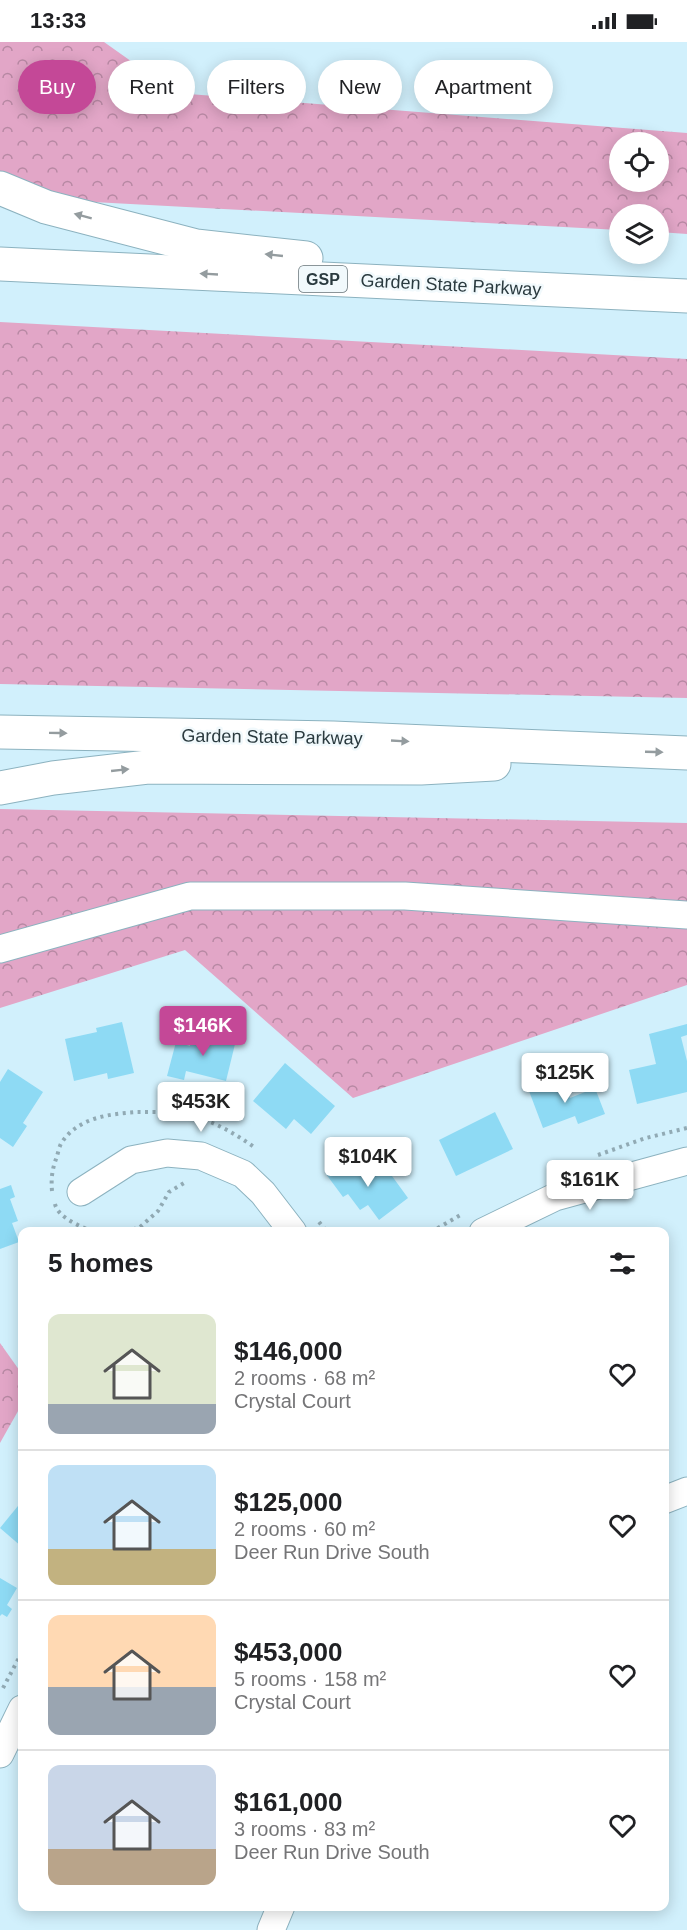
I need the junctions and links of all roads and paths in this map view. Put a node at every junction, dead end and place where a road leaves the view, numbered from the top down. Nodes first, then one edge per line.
1 (0, 188) edge
2 (0, 264) edge
3 (645, 294) junction
4 (687, 296) edge
5 (0, 732) edge
6 (621, 751) junction
7 (687, 753) edge
8 (0, 788) edge
9 (687, 915) edge
10 (0, 949) edge
11 (687, 1161) edge
12 (187, 1181) dead end
13 (81, 1192) dead end
14 (141, 1227) edge
15 (288, 1227) edge
16 (493, 1227) edge
17 (687, 1491) edge
18 (669, 1498) edge
19 (18, 1660) edge
20 (0, 1695) edge
21 (18, 1717) edge
22 (0, 1754) edge
23 (279, 1911) edge
24 (271, 1930) edge

3 -> 1 highway
3 -> 2 highway, Garden State Parkway / GSP
3 - 4 highway, Garden State Parkway / GSP
5 -> 6 highway, Garden State Parkway
6 -> 7 highway, Garden State Parkway
8 -> 6 highway
9 - 10 street
11 - 16 street
12 - 14 path
13 - 15 street
17 - 18 street
19 - 20 path
21 - 22 street
23 - 24 street

